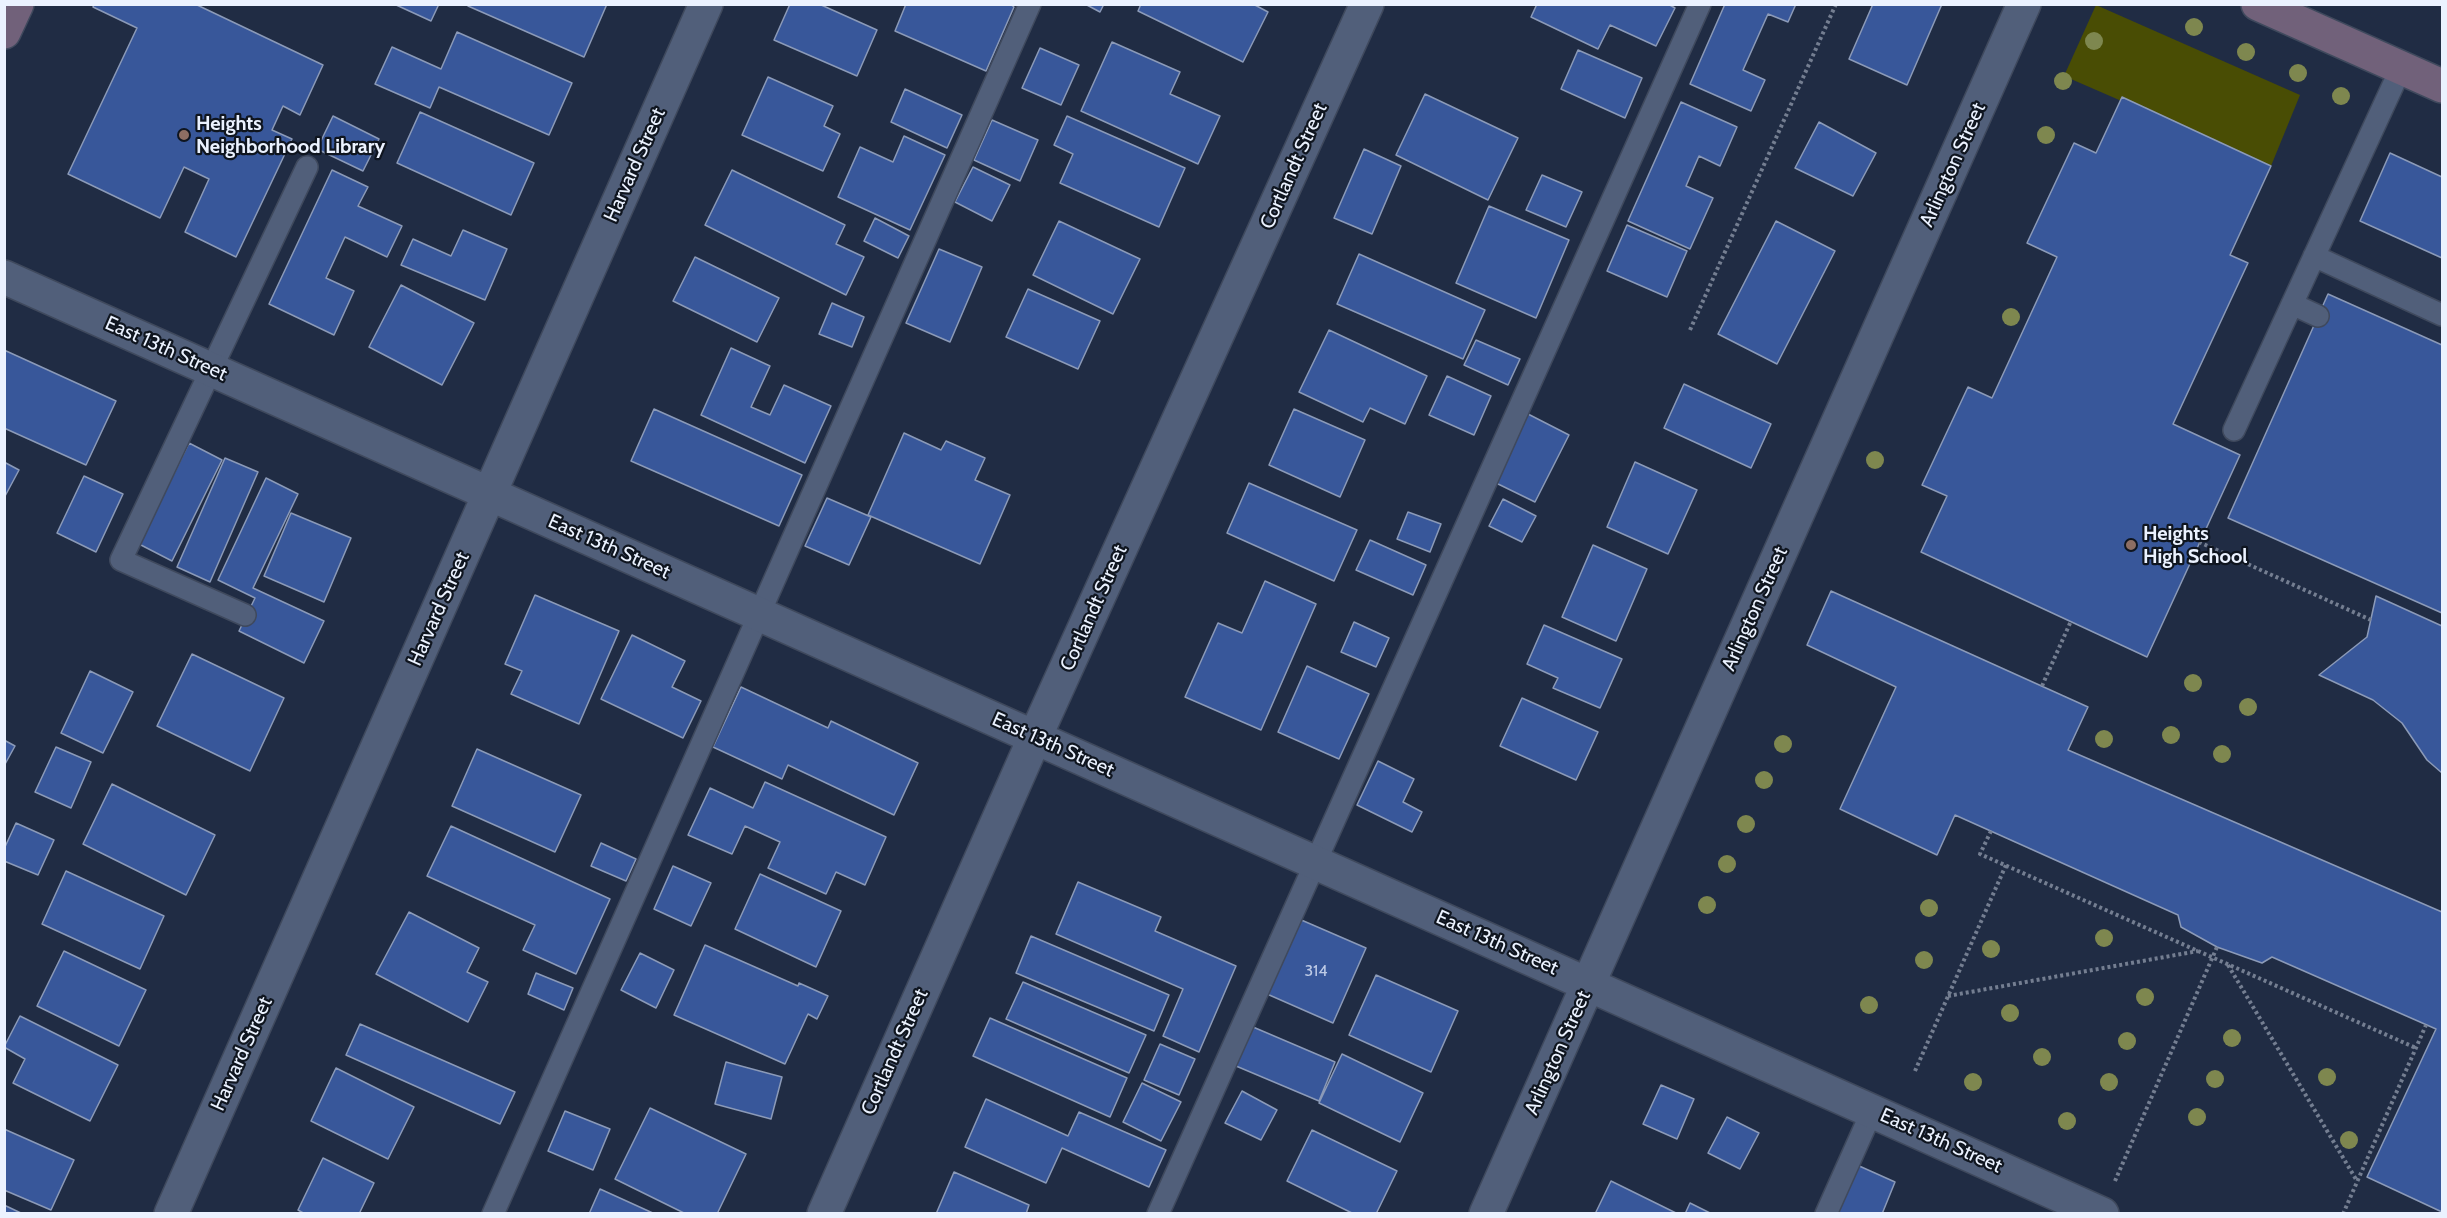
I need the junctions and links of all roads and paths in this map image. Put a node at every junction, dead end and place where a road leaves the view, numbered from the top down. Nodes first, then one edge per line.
1 (17, 4) edge
2 (706, 4) edge
3 (1030, 4) edge
4 (1367, 4) edge
5 (1700, 4) edge
6 (1836, 4) edge
7 (2024, 4) edge
8 (2258, 4) edge
9 (4, 32) edge
10 (2401, 68) junction
11 (2442, 86) edge
12 (307, 167) dead end
13 (2314, 256) junction
14 (4, 277) edge
15 (2292, 304) junction
16 (2442, 315) edge
17 (2318, 316) dead end
18 (1690, 330) dead end
19 (212, 370) junction
20 (2234, 430) dead end
21 (489, 494) junction
22 (2199, 542) dead end
23 (760, 614) junction
24 (245, 615) dead end
25 (2371, 620) dead end
26 (2071, 621) dead end
27 (2042, 686) dead end
28 (1035, 737) junction
29 (1991, 831) dead end
30 (1316, 862) junction
31 (2006, 865) junction
32 (2217, 947) dead end
33 (2199, 951) junction
34 (2213, 958) junction
35 (2227, 964) junction
36 (1588, 984) junction
37 (1948, 996) junction
38 (2426, 1025) dead end
39 (2416, 1048) junction
40 (1915, 1071) dead end
41 (1872, 1111) junction
42 (2357, 1181) junction
43 (2107, 1200) edge
44 (171, 1214) edge
45 (493, 1214) edge
46 (824, 1214) edge
47 (1158, 1214) edge
48 (1486, 1214) edge
49 (1826, 1214) edge
50 (2343, 1214) edge

1 - 9 street
2 - 21 street, Harvard Street
3 - 23 lane
4 - 28 street, Cortlandt Street
5 - 30 lane
6 - 18 path
7 - 36 street, Arlington Street
8 - 10 street
10 - 11 street
10 - 13 lane
12 - 19 lane
13 - 15 lane
13 - 16 lane
14 - 19 street, East 13th Street
15 - 17 lane
15 - 20 lane
19 - 21 street, East 13th Street
19 - 24 lane
21 - 23 street, East 13th Street
21 - 44 street, Harvard Street
22 - 25 path
23 - 28 street, East 13th Street
23 - 45 lane
26 - 27 path, bridge
28 - 30 street, East 13th Street
28 - 46 street, Cortlandt Street
29 - 31 path
30 - 36 street, East 13th Street
30 - 47 lane
31 - 33 path
31 - 37 path
32 - 34 path
33 - 34 path
33 - 37 path
34 - 35 path
34 - 43 path
35 - 39 path
35 - 42 path
36 - 41 street, East 13th Street
36 - 48 street, Arlington Street
37 - 40 path
38 - 39 path
39 - 42 path
41 - 43 street, East 13th Street
41 - 49 lane
42 - 50 path

